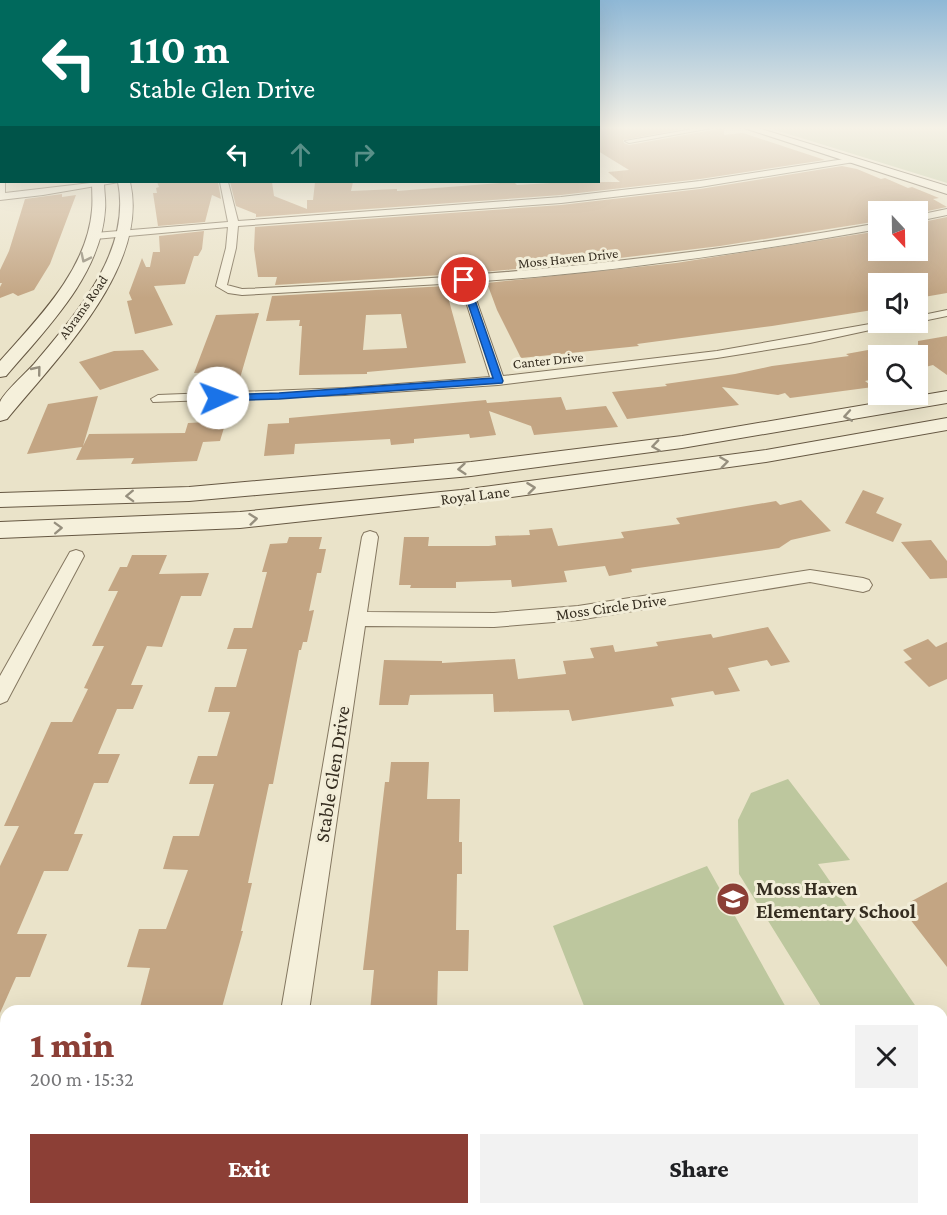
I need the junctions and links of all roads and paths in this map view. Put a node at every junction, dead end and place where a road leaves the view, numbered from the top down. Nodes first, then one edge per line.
1 (93, 185) edge
2 (98, 185) edge
3 (124, 185) edge
4 (225, 185) edge
5 (695, 185) edge
6 (930, 185) edge
7 (947, 190) edge
8 (0, 196) edge
9 (947, 212) edge
10 (928, 216) edge
11 (233, 224) junction
12 (868, 228) edge
13 (123, 234) junction
14 (95, 236) junction
15 (464, 280) junction
16 (947, 314) edge
17 (928, 317) edge
18 (868, 328) edge
19 (0, 372) edge
20 (498, 381) junction
21 (947, 397) edge
22 (158, 399) dead end
23 (0, 415) edge
24 (947, 424) edge
25 (0, 500) edge
26 (0, 530) edge
27 (369, 537) dead end
28 (76, 556) dead end
29 (863, 585) dead end
30 (356, 619) junction
31 (0, 695) edge
32 (297, 1005) edge

1 - 8 street
2 - 14 main road, Abrams Road
3 - 13 main road, Abrams Road
4 - 11 street, Moss Haven Drive
5 - 11 street
6 - 7 main road
9 - 10 street
11 - 13 street
11 - 15 street, Moss Haven Drive
12 - 15 street, Moss Haven Drive
13 - 14 street
23 -> 13 main road, Abrams Road
14 -> 19 main road, Abrams Road
15 - 20 street
16 - 17 street
18 - 20 street, Canter Drive
20 - 22 street, Canter Drive
21 -> 25 main road, Royal Lane
26 -> 24 main road, Royal Lane
27 - 30 street, Stable Glen Drive
28 - 31 street
29 - 30 street, Moss Circle Drive
30 - 32 street, Stable Glen Drive

